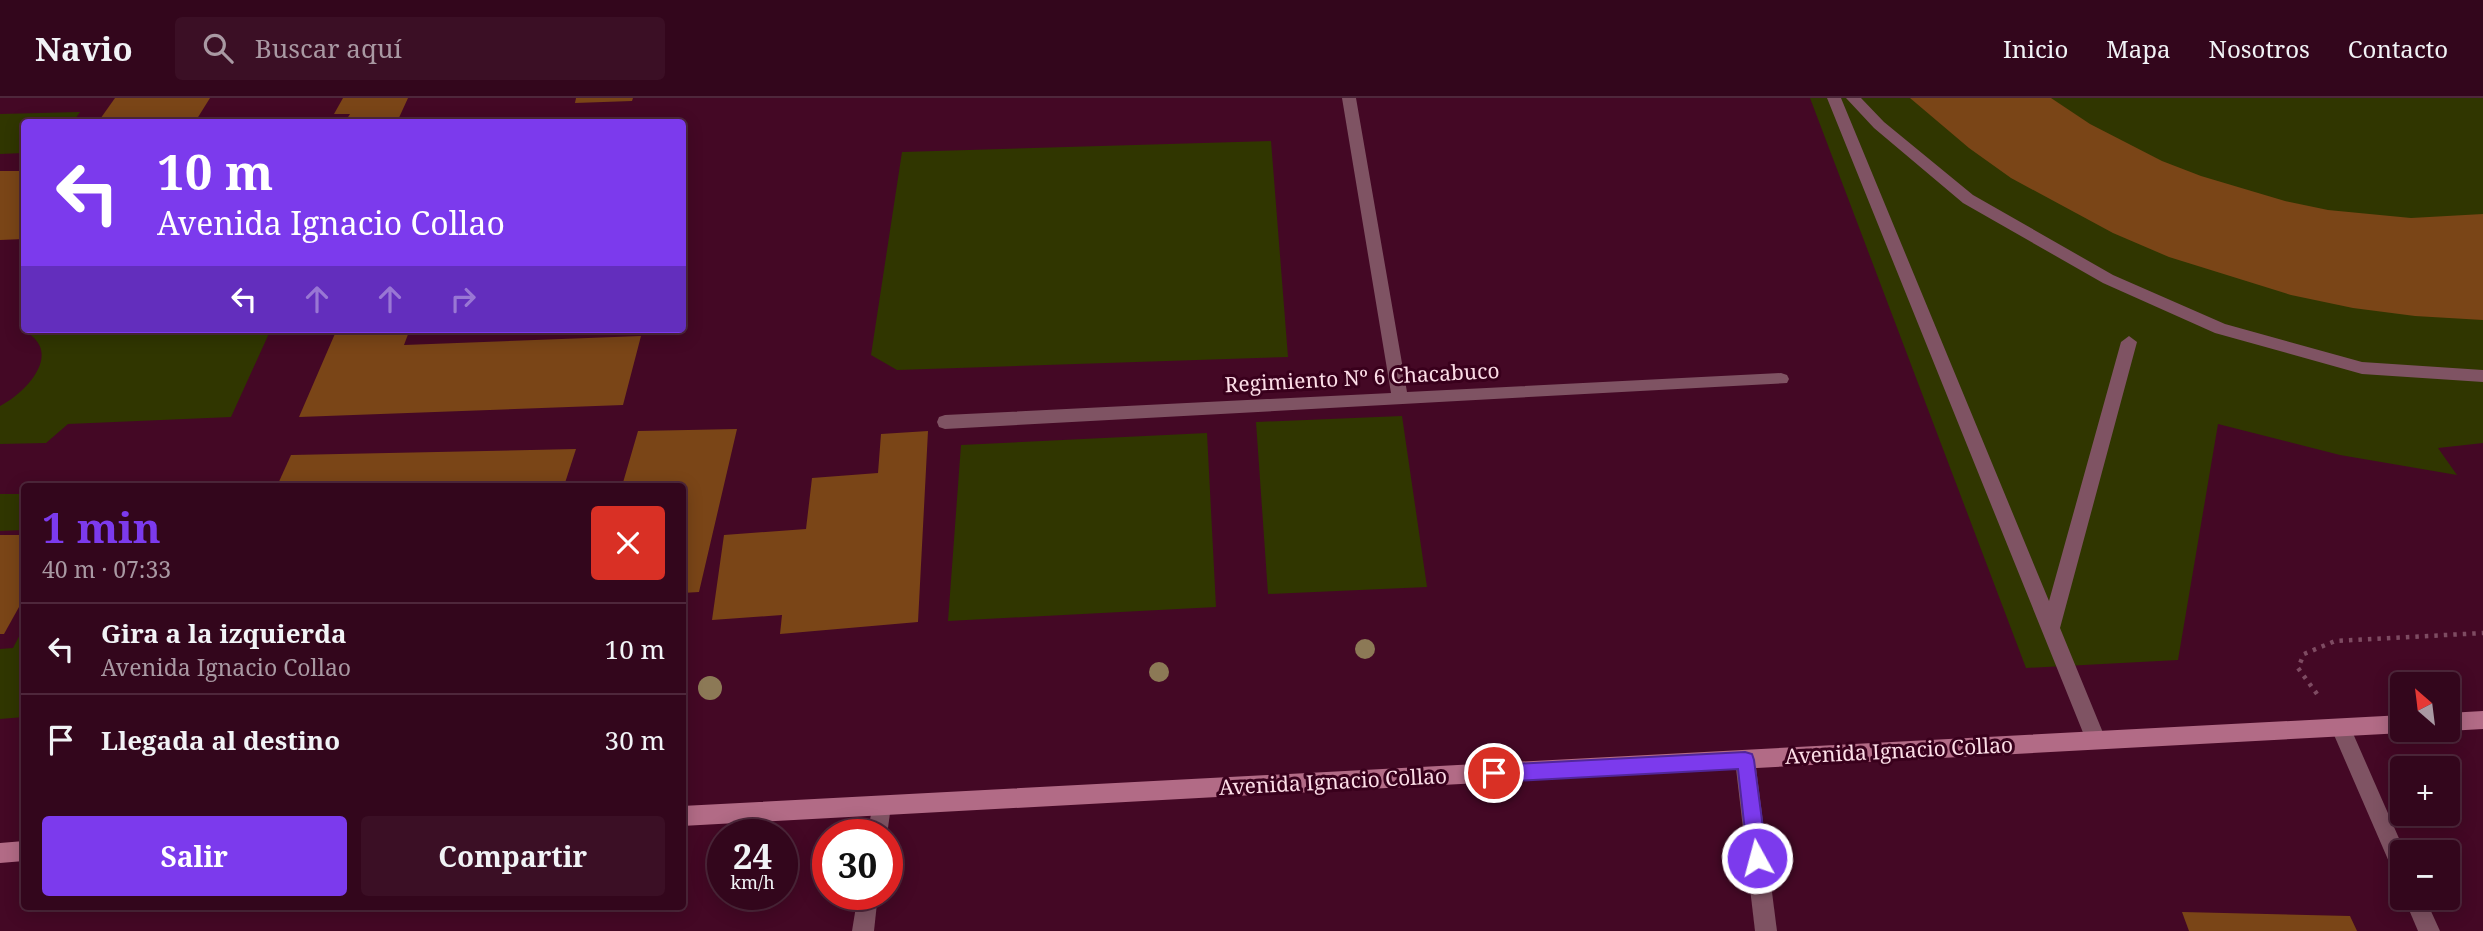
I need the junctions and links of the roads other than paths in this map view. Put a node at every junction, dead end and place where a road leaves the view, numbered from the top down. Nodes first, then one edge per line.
1 (1349, 98) edge
2 (1834, 98) edge
3 (1853, 98) edge
4 (2129, 342) dead end
5 (2483, 376) edge
6 (1781, 379) dead end
7 (1400, 398) junction
8 (945, 422) dead end
9 (2050, 629) junction
10 (2483, 720) edge
11 (2460, 721) edge
12 (2390, 725) edge
13 (2341, 727) junction
14 (2096, 740) junction
15 (1745, 760) junction
16 (881, 806) junction
17 (686, 817) edge
18 (879, 819) edge
19 (2390, 841) edge
20 (21, 851) edge
21 (0, 853) edge
22 (866, 910) edge
23 (2419, 910) edge
24 (863, 931) edge
25 (1766, 931) edge
26 (2429, 931) edge

1 - 7 street
2 - 9 street
3 - 5 street
4 - 9 street
6 - 7 street, Regimiento Nº 6 Chacabuco
7 - 8 street, Regimiento Nº 6 Chacabuco
9 - 14 street
10 - 11 main road
12 - 13 main road, Avenida Ignacio Collao
13 - 14 main road, Avenida Ignacio Collao
13 - 19 street
14 - 15 main road, Avenida Ignacio Collao
15 - 16 main road, Avenida Ignacio Collao
15 - 25 street
16 - 17 main road, Avenida Ignacio Collao
16 - 18 street
20 - 21 main road
22 - 24 street
23 - 26 street

